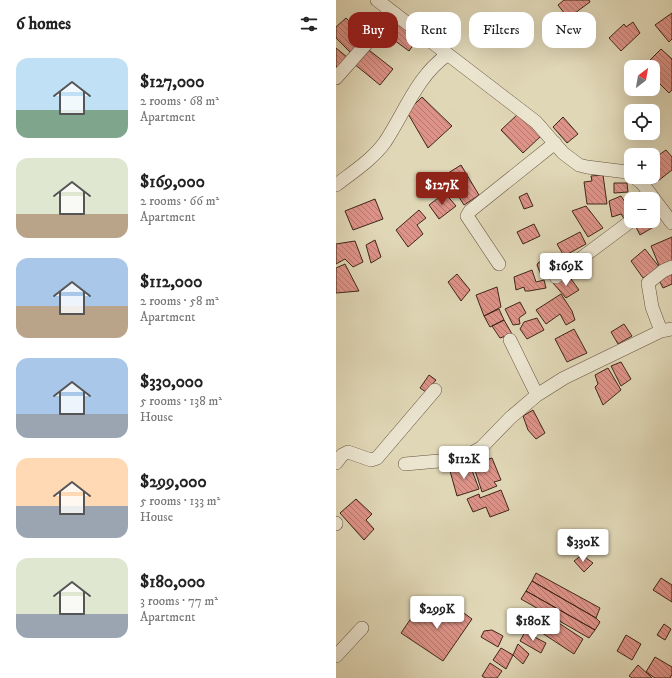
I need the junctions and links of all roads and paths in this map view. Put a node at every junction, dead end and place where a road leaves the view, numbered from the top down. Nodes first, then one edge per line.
1 (377, 0) edge
2 (390, 10) junction
3 (447, 55) junction
4 (336, 78) edge
5 (555, 143) junction
6 (624, 172) edge
7 (336, 185) edge
8 (660, 209) edge
9 (672, 223) edge
10 (624, 226) edge
11 (499, 264) dead end
12 (672, 267) edge
13 (556, 277) dead end
14 (666, 330) edge
15 (510, 340) dead end
16 (435, 390) dead end
17 (537, 395) junction
18 (336, 463) edge
19 (405, 464) dead end
20 (362, 628) dead end
21 (336, 656) edge

1 - 2 street
2 - 3 street
2 - 4 street
3 - 5 street
3 - 7 street
5 - 6 street
5 - 11 street
8 - 9 street
10 - 13 street
12 - 14 street
14 - 17 street
15 - 17 street
16 - 18 street
17 - 19 street
20 - 21 street

